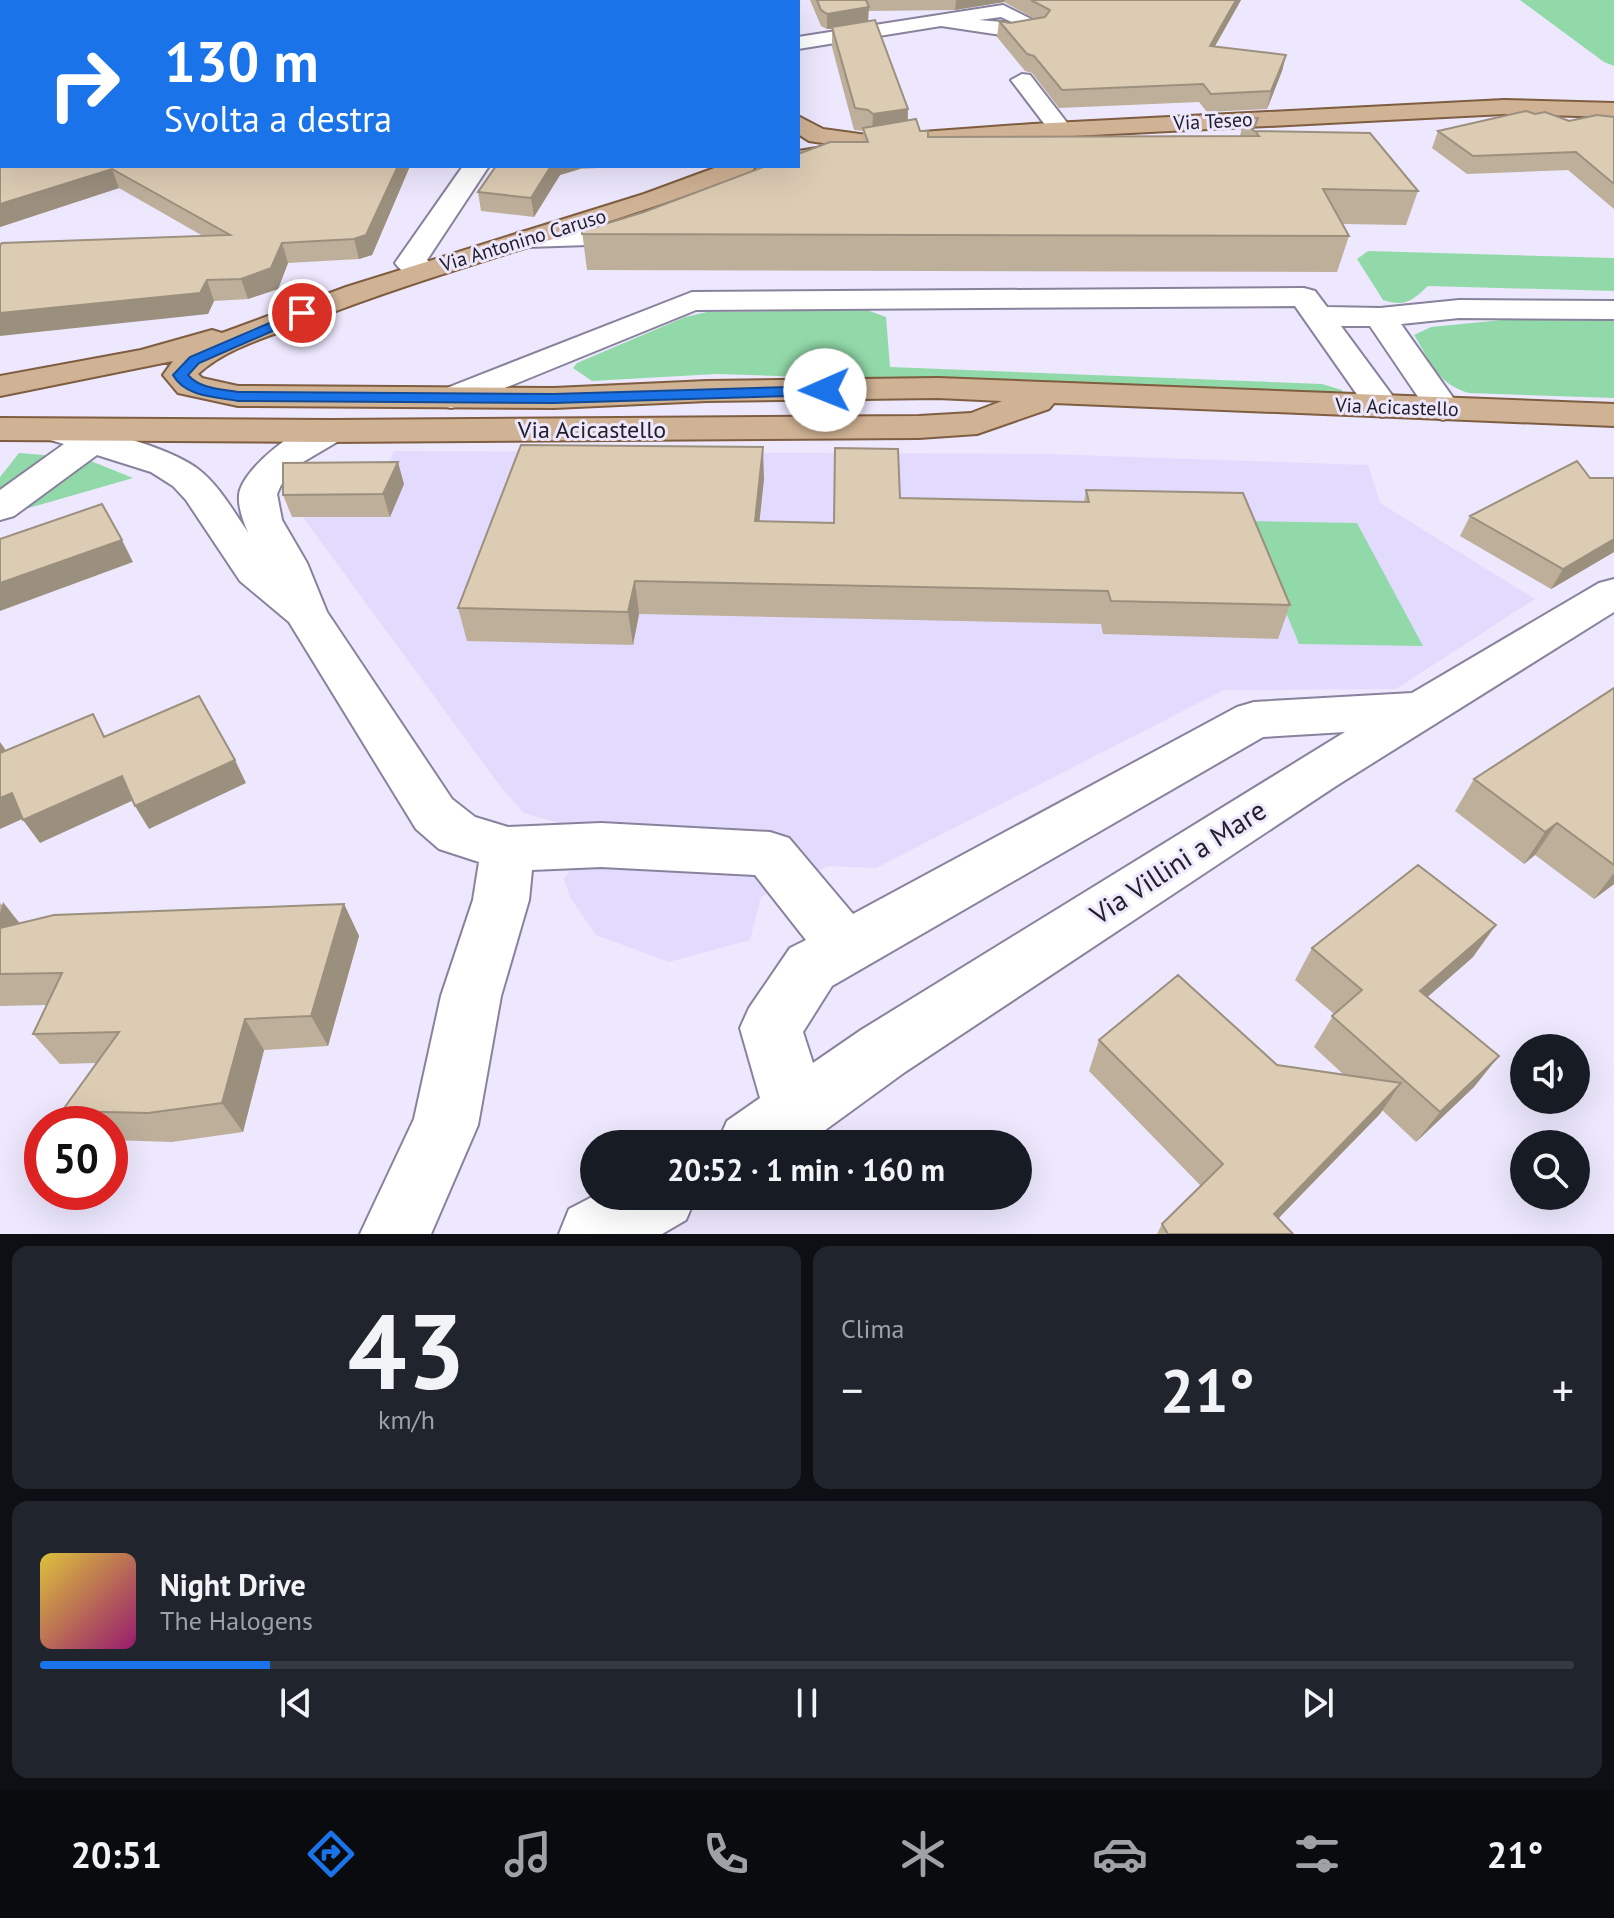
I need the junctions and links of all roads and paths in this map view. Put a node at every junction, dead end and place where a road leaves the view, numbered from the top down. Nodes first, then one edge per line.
1 (943, 21) junction
2 (800, 43) edge
3 (1022, 80) dead end
4 (1504, 107) junction
5 (1614, 110) edge
6 (1324, 115) junction
7 (1614, 118) edge
8 (800, 125) edge
9 (1060, 129) junction
10 (1033, 131) junction
11 (922, 139) junction
12 (859, 149) joint
13 (800, 167) edge
14 (475, 168) edge
15 (738, 168) edge
16 (666, 227) edge
17 (527, 239) junction
18 (424, 270) junction
19 (1614, 310) edge
20 (302, 313) junction
21 (1315, 316) junction
22 (1380, 317) junction
23 (0, 386) edge
24 (797, 391) junction
25 (451, 398) junction
26 (1180, 399) junction
27 (1382, 406) junction
28 (1443, 409) junction
29 (1614, 415) edge
30 (977, 423) junction
31 (0, 429) edge
32 (329, 431) junction
33 (77, 435) junction
34 (0, 508) edge
35 (1614, 593) edge
36 (306, 614) junction
37 (1426, 709) junction
38 (508, 849) junction
39 (846, 948) junction
40 (796, 1110) junction
41 (769, 1130) edge
42 (637, 1210) edge
43 (395, 1234) edge
44 (594, 1234) edge

1 - 1 street
1 - 2 street
3 - 9 street
4 - 5 main road
4 - 6 main road, Via Teseo
4 - 7 main road
6 - 9 main road, Via Teseo
6 - 10 street
8 - 11 main road
9 - 10 main road, Via Teseo
10 - 11 main road, Via Teseo
11 - 12 main road
12 - 13 street
14 - 18 street
15 - 17 main road, Via Antonino Caruso
16 - 17 street
17 - 18 main road, Via Antonino Caruso
18 - 20 main road, Via Antonino Caruso
19 - 22 street
20 - 23 main road
20 - 25 main road, Via Acicastello
21 - 22 street
21 - 25 street
21 - 27 street
22 - 28 street
24 - 25 main road, Via Acicastello
24 - 26 main road, Via Acicastello
24 - 30 main road
26 - 27 main road, Via Acicastello
26 - 30 main road, Via Acicastello
27 - 28 main road, Via Acicastello
28 - 29 main road, Via Acicastello
30 - 32 main road, Via Acicastello
31 - 33 main road, Via Acicastello
32 - 33 main road, Via Acicastello
32 - 36 street
33 - 34 street
33 - 36 street
35 - 37 street, Via Villini a Mare
36 - 38 street
37 - 39 street
37 - 40 street, Via Villini a Mare
38 - 39 street
38 - 43 street
39 - 40 street
40 - 41 street, Via Villini a Mare
42 - 44 street

